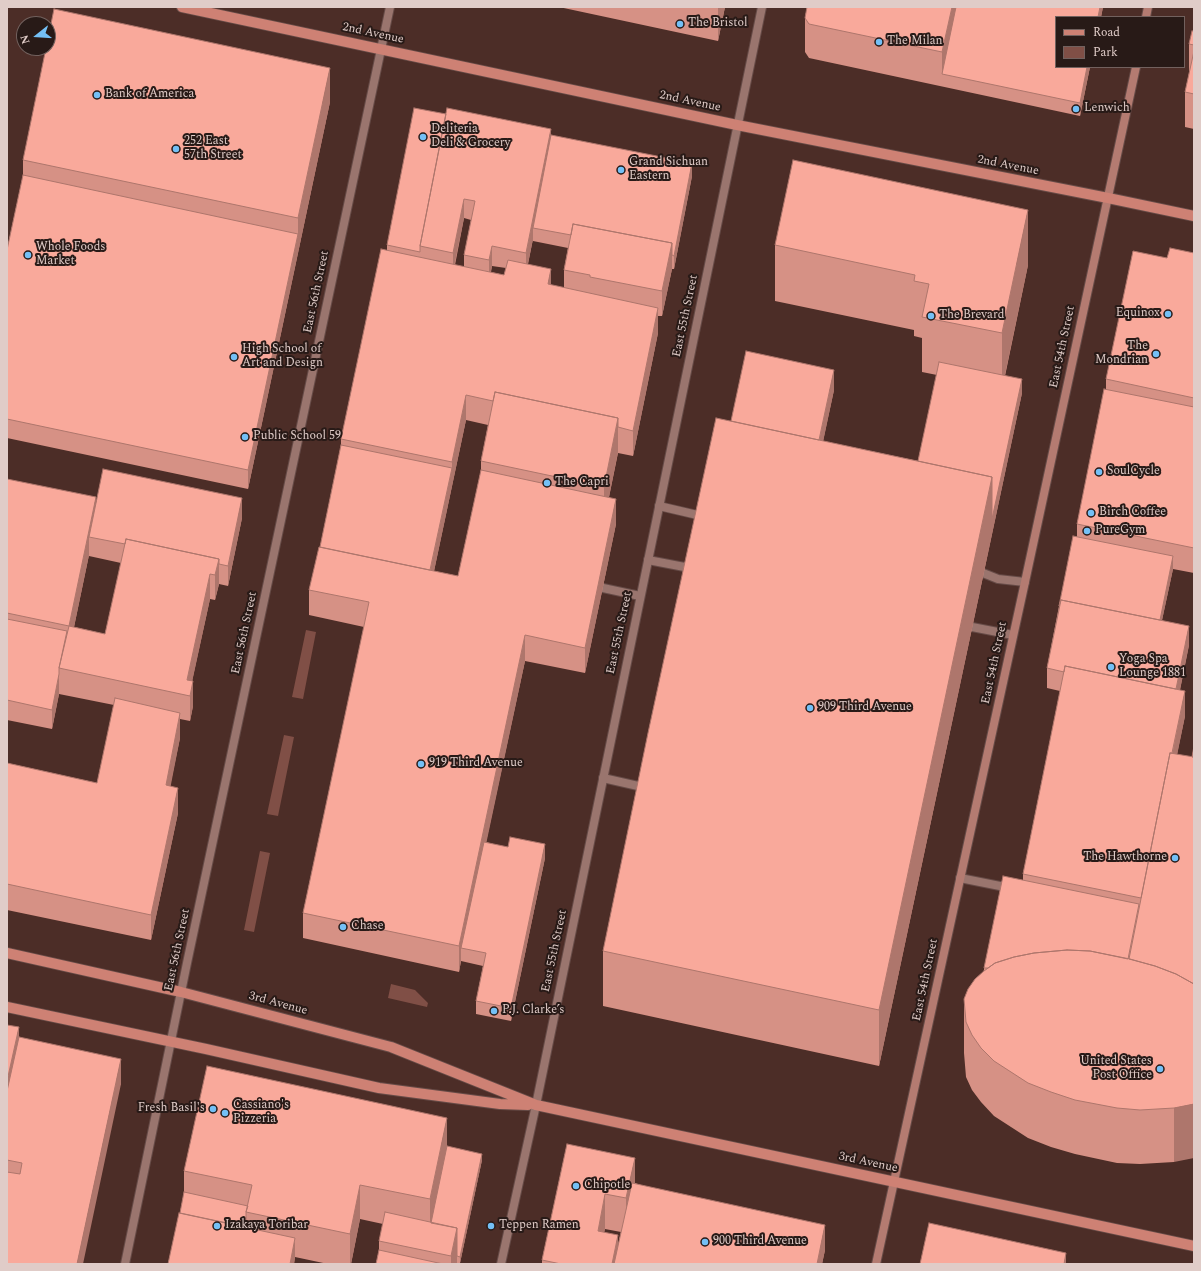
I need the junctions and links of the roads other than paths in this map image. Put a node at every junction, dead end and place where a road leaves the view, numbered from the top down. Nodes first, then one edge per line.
1 (182, 7) edge
2 (390, 7) edge
3 (762, 7) edge
4 (381, 49) junction
5 (1136, 68) edge
6 (737, 126) junction
7 (1108, 198) junction
8 (1194, 216) edge
9 (659, 506) junction
10 (707, 517) edge
11 (648, 560) junction
12 (696, 569) edge
13 (983, 573) edge
14 (1025, 582) junction
15 (603, 588) edge
16 (640, 596) junction
17 (972, 627) edge
18 (1013, 635) junction
19 (603, 778) junction
20 (648, 789) edge
21 (960, 878) junction
22 (1018, 890) edge
23 (7, 953) edge
24 (181, 992) junction
25 (7, 1007) edge
26 (171, 1042) junction
27 (536, 1105) junction
28 (893, 1182) junction
29 (1194, 1246) edge
30 (125, 1264) edge
31 (501, 1264) edge
32 (876, 1264) edge

1 - 4 main road, 2nd Avenue
2 - 4 street, East 56th Street
3 - 6 street, East 55th Street
4 - 6 main road, 2nd Avenue
4 - 24 street, East 56th Street
5 - 7 main road, East 54th Street
6 - 7 main road, 2nd Avenue
6 - 9 street, East 55th Street
7 - 8 main road, 2nd Avenue
7 - 14 main road, East 54th Street
9 - 10 street
9 - 11 street, East 55th Street
11 - 12 street
11 - 16 street, East 55th Street
13 - 14 street
14 - 18 main road, East 54th Street
15 - 16 street
16 - 19 street, East 55th Street
17 - 18 street
18 - 21 main road, East 54th Street
19 - 20 street
19 - 27 street, East 55th Street
21 - 22 street
21 - 28 main road, East 54th Street
23 - 24 main road, 3rd Avenue
24 - 26 street, East 56th Street
24 - 27 main road, 3rd Avenue
25 - 26 main road, 3rd Avenue
26 - 27 main road, 3rd Avenue
26 - 30 street, East 56th Street
27 - 28 main road, 3rd Avenue
27 - 31 street, East 55th Street
28 - 29 main road, 3rd Avenue
28 - 32 main road, East 54th Street

